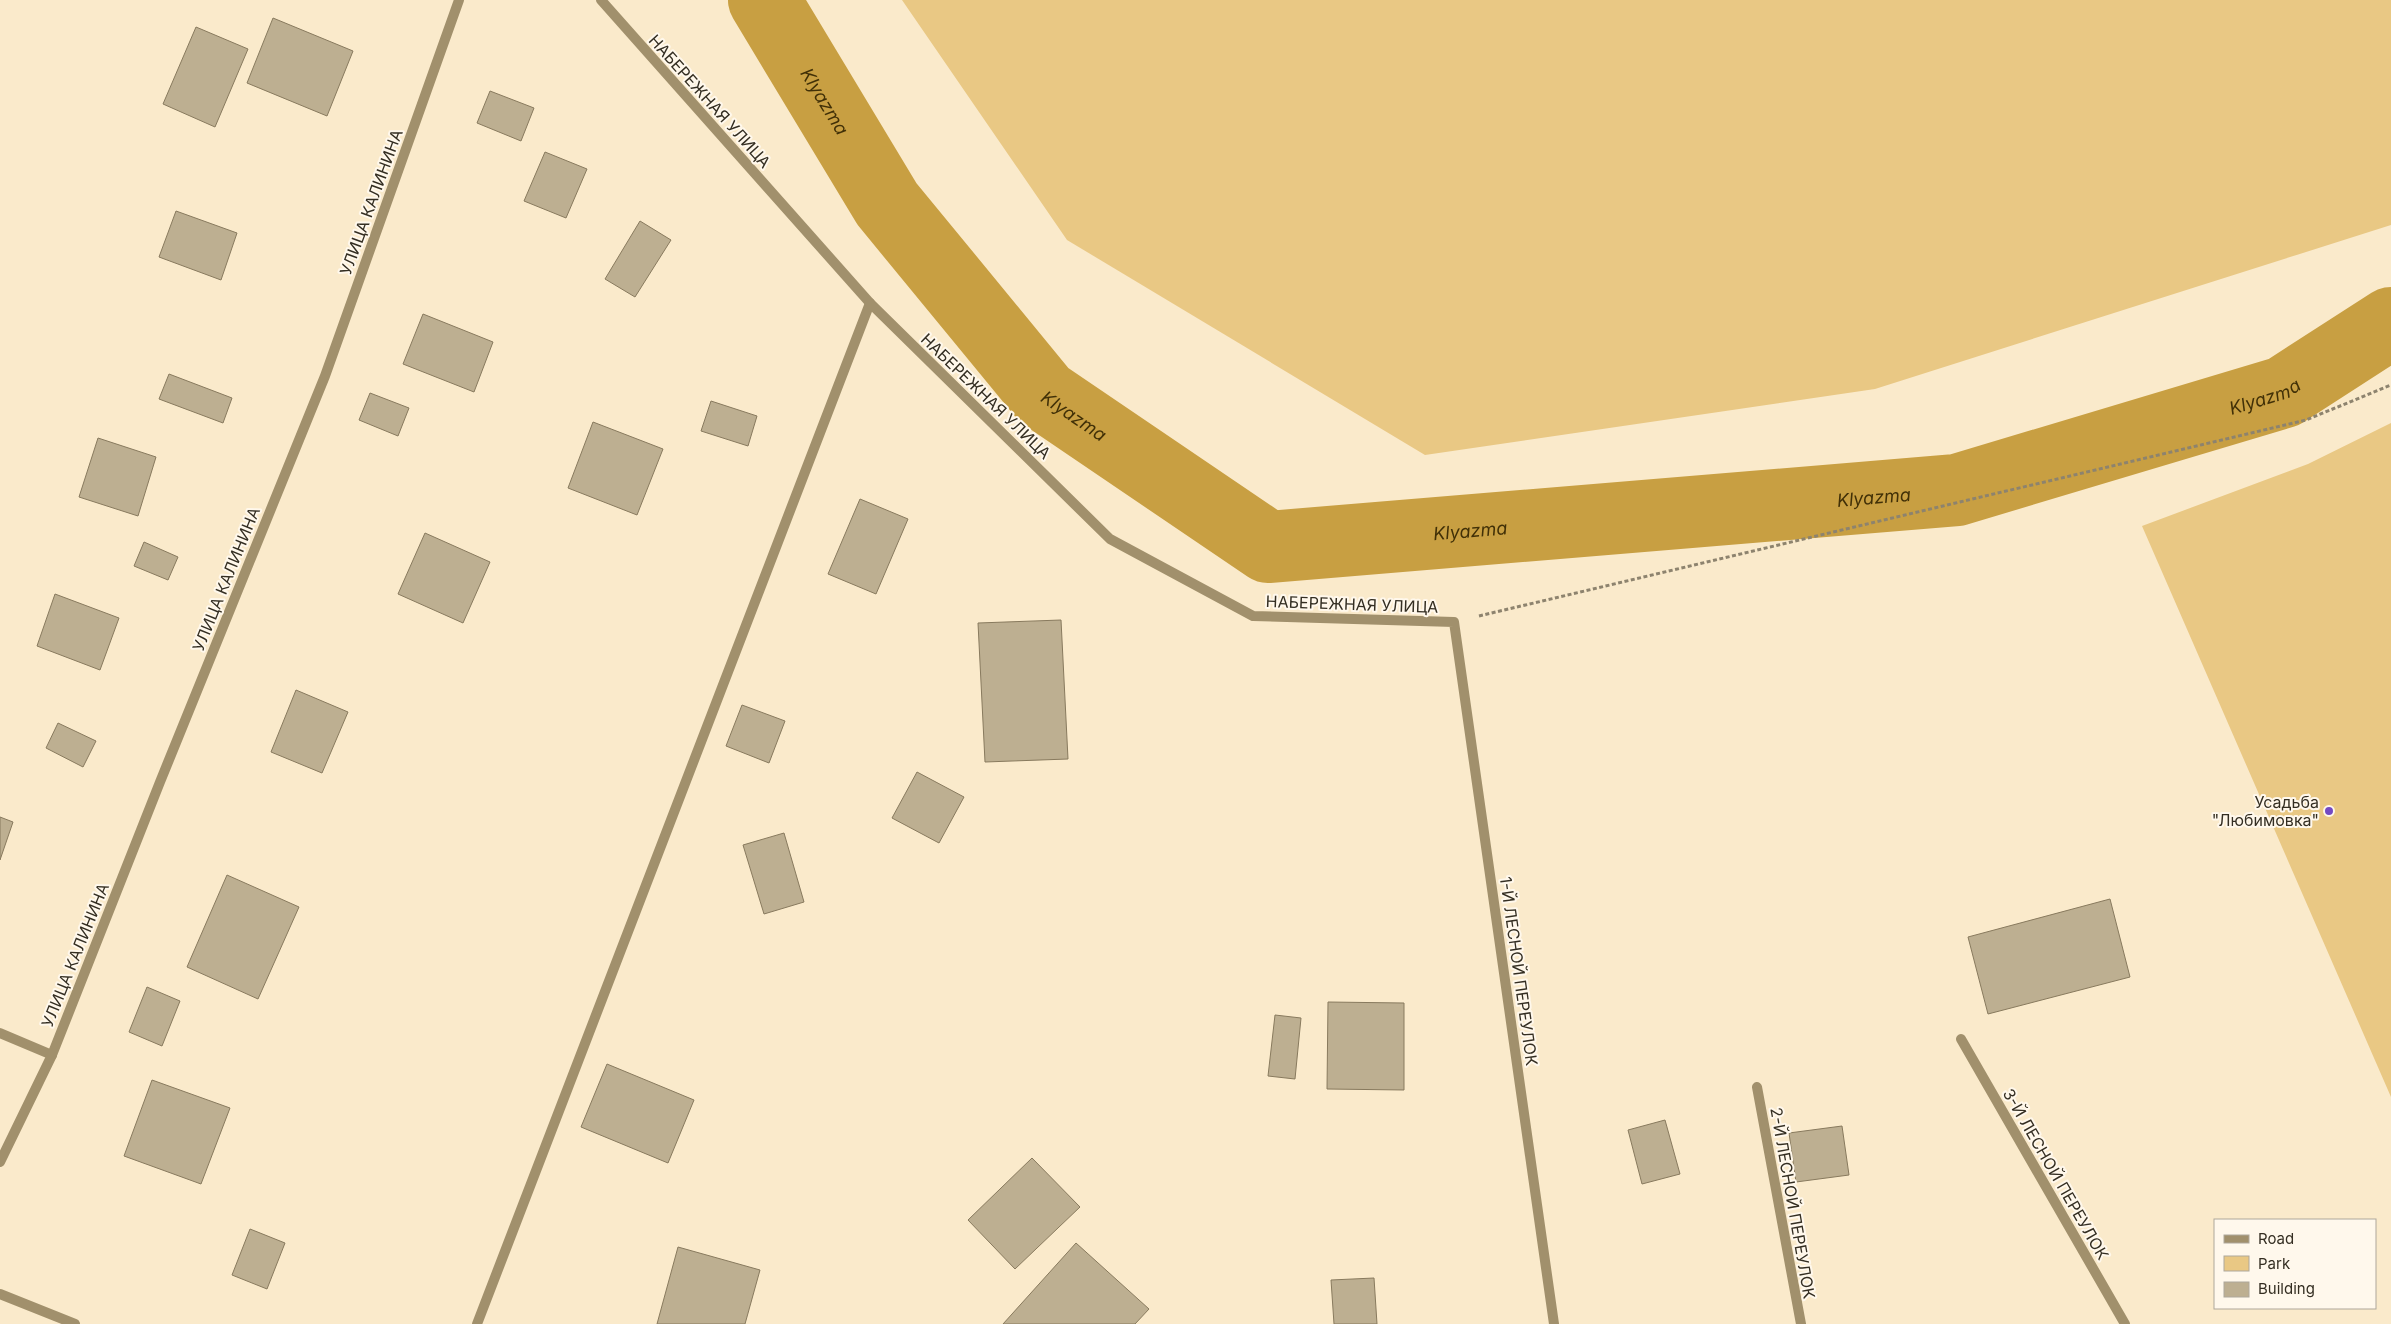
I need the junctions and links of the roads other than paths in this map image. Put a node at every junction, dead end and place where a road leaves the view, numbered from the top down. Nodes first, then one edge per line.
1 (460, 0) edge
2 (601, 0) edge
3 (870, 303) junction
4 (1454, 622) joint
5 (0, 1033) edge
6 (1961, 1039) dead end
7 (52, 1055) junction
8 (1757, 1088) dead end
9 (0, 1162) edge
10 (0, 1294) edge
11 (75, 1324) edge
12 (476, 1324) edge
13 (1554, 1324) edge
14 (1801, 1324) edge
15 (2125, 1324) edge

1 - 7 street, УЛИЦА КАЛИНИНА
2 - 3 street, НАБЕРЕЖНАЯ УЛИЦА
3 - 4 street, НАБЕРЕЖНАЯ УЛИЦА
3 - 12 street
4 - 13 street, 1-Й ЛЕСНОЙ ПЕРЕУЛОК
5 - 7 street
6 - 15 street, 3-Й ЛЕСНОЙ ПЕРЕУЛОК
7 - 9 street, УЛИЦА КАЛИНИНА
8 - 14 street, 2-Й ЛЕСНОЙ ПЕРЕУЛОК
10 - 11 street

